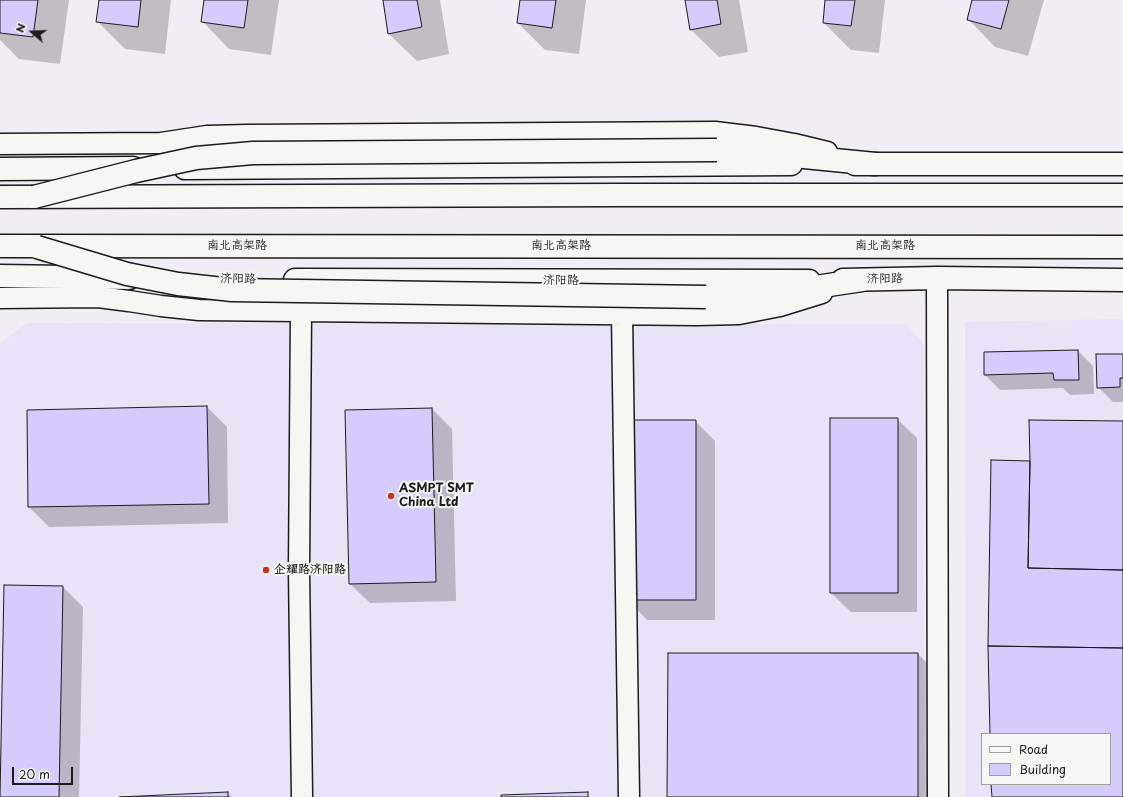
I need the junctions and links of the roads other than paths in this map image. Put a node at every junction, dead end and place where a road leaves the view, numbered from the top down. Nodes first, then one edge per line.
1 (0, 144) edge
2 (875, 164) junction
3 (1123, 164) edge
4 (0, 169) edge
5 (1123, 195) edge
6 (0, 197) edge
7 (34, 197) junction
8 (0, 246) edge
9 (36, 247) junction
10 (1123, 247) edge
11 (0, 276) edge
12 (937, 278) junction
13 (862, 280) junction
14 (1123, 280) edge
15 (0, 298) edge
16 (301, 311) junction
17 (622, 314) junction
18 (302, 797) edge
19 (629, 797) edge
20 (938, 797) edge

1 - 2 street
2 - 3 main road
2 - 4 main road
2 - 7 main road, bridge
5 - 7 main road, bridge
6 - 7 main road
8 - 9 main road, 南北高架路
9 - 10 main road, 南北高架路, bridge
9 - 13 main road, bridge
11 - 13 main road, 济阳路
12 - 13 main road, 济阳路
12 - 14 main road, 济阳路
12 - 20 street
13 - 17 street
15 - 16 street
16 - 17 street
16 - 18 street
17 - 19 street

